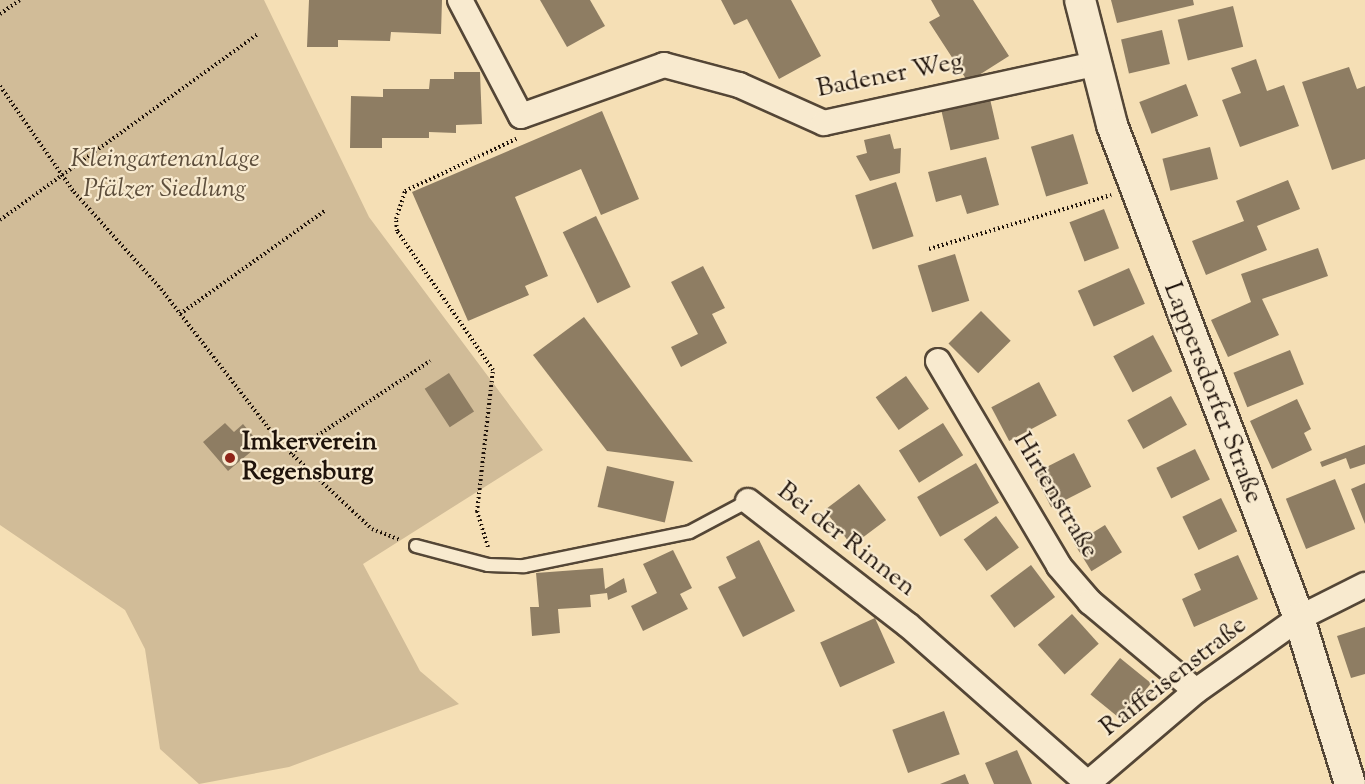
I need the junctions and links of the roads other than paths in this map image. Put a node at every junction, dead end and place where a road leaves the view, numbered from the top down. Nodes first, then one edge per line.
1 (460, 0) edge
2 (1080, 0) edge
3 (1094, 64) junction
4 (938, 361) dead end
5 (748, 501) joint
6 (416, 546) road end
7 (1365, 585) edge
8 (1299, 618) junction
9 (1196, 691) junction
10 (1087, 784) edge
11 (1350, 784) edge

1 - 3 street, Badener Weg
2 - 3 street, Lappersdorfer Straße
3 - 8 street, Lappersdorfer Straße
4 - 9 street, Hirtenstraße
5 - 6 lane, Bei der Rinnen
5 - 10 street, Bei der Rinnen
7 - 8 street, Raiffeisenstraße
8 - 9 street, Raiffeisenstraße
8 - 11 street, Lappersdorfer Straße
9 - 10 street, Raiffeisenstraße

